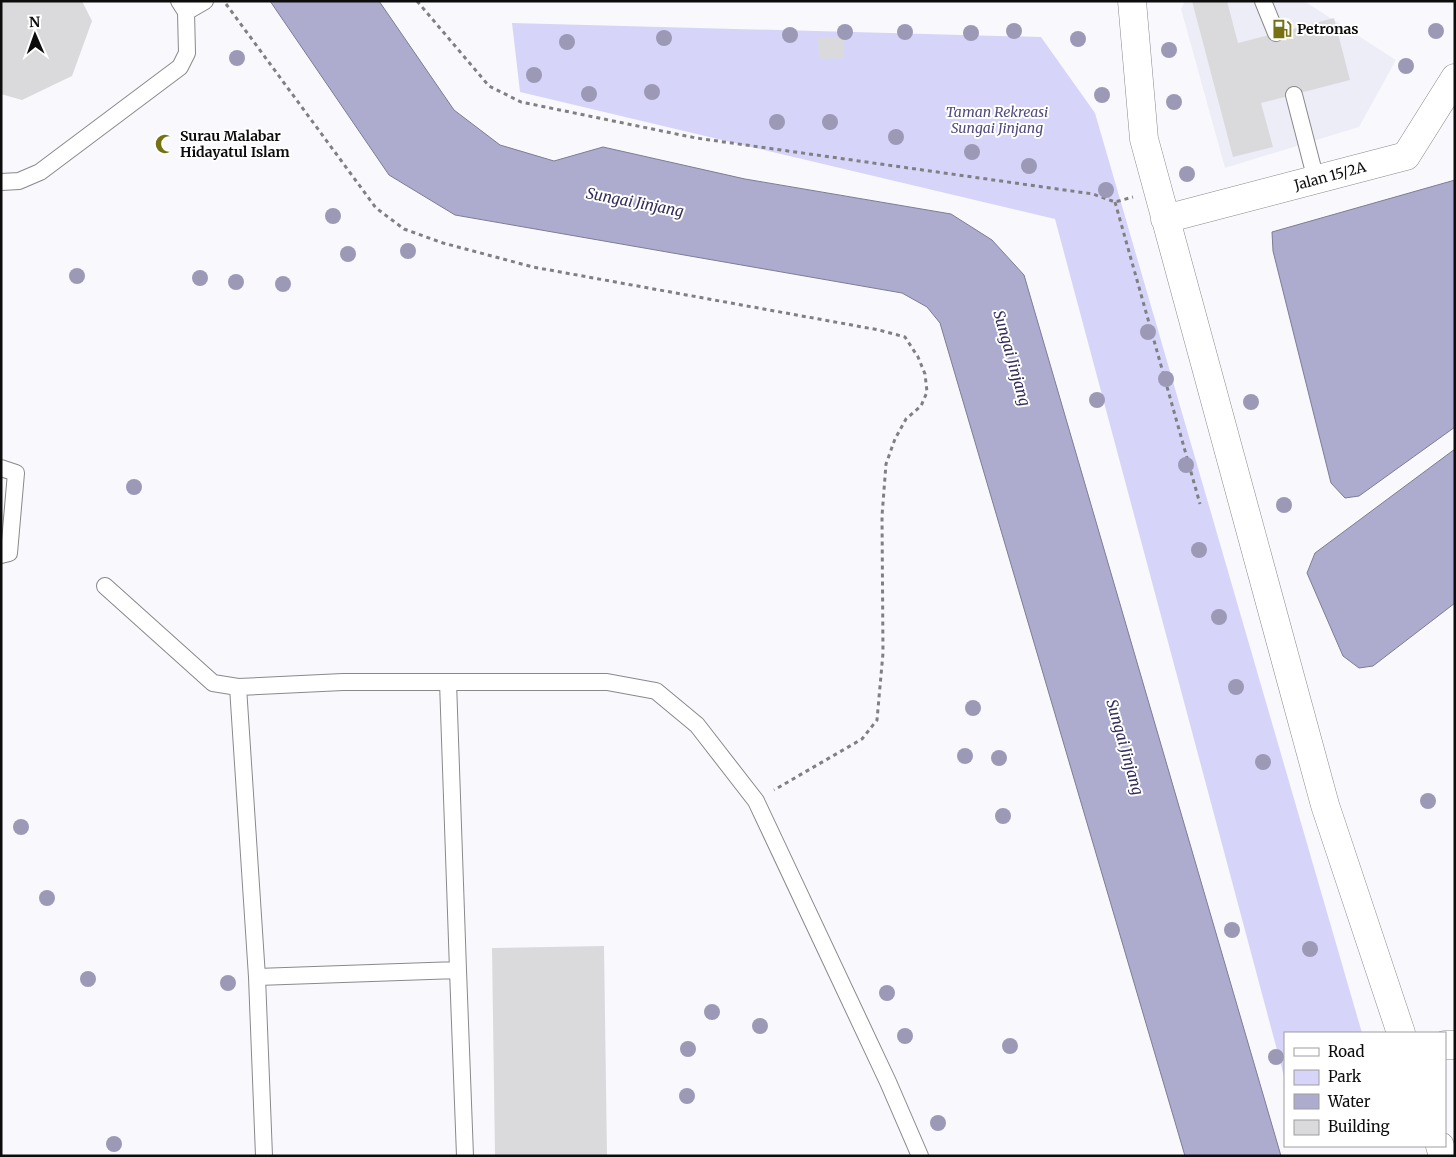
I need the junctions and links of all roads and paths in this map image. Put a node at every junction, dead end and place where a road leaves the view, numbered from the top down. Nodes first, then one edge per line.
1 (205, 1) edge
2 (224, 1) edge
3 (417, 1) edge
4 (1132, 1) edge
5 (1263, 1) edge
6 (182, 6) edge
7 (1276, 33) dead end
8 (1455, 78) edge
9 (1294, 95) dead end
10 (1316, 180) junction
11 (1, 182) edge
12 (1166, 219) junction
13 (1, 468) edge
14 (1200, 504) dead end
15 (1, 555) edge
16 (105, 586) dead end
17 (448, 682) junction
18 (238, 687) junction
19 (756, 801) junction
20 (458, 970) junction
21 (257, 977) junction
22 (1401, 1032) edge
23 (264, 1156) edge
24 (465, 1156) edge
25 (920, 1156) edge

1 - 6 lane
2 - 19 path
3 - 14 path
4 - 12 street
5 - 7 lane
6 - 11 lane
8 - 10 street, Jalan 15/2A
9 - 10 lane
10 - 12 street, Jalan 15/2A
12 - 22 street
13 - 15 lane
16 - 18 lane
17 - 18 lane
17 - 19 lane
17 - 20 lane
18 - 21 lane
19 - 25 lane
20 - 21 lane
20 - 24 lane
21 - 23 lane

